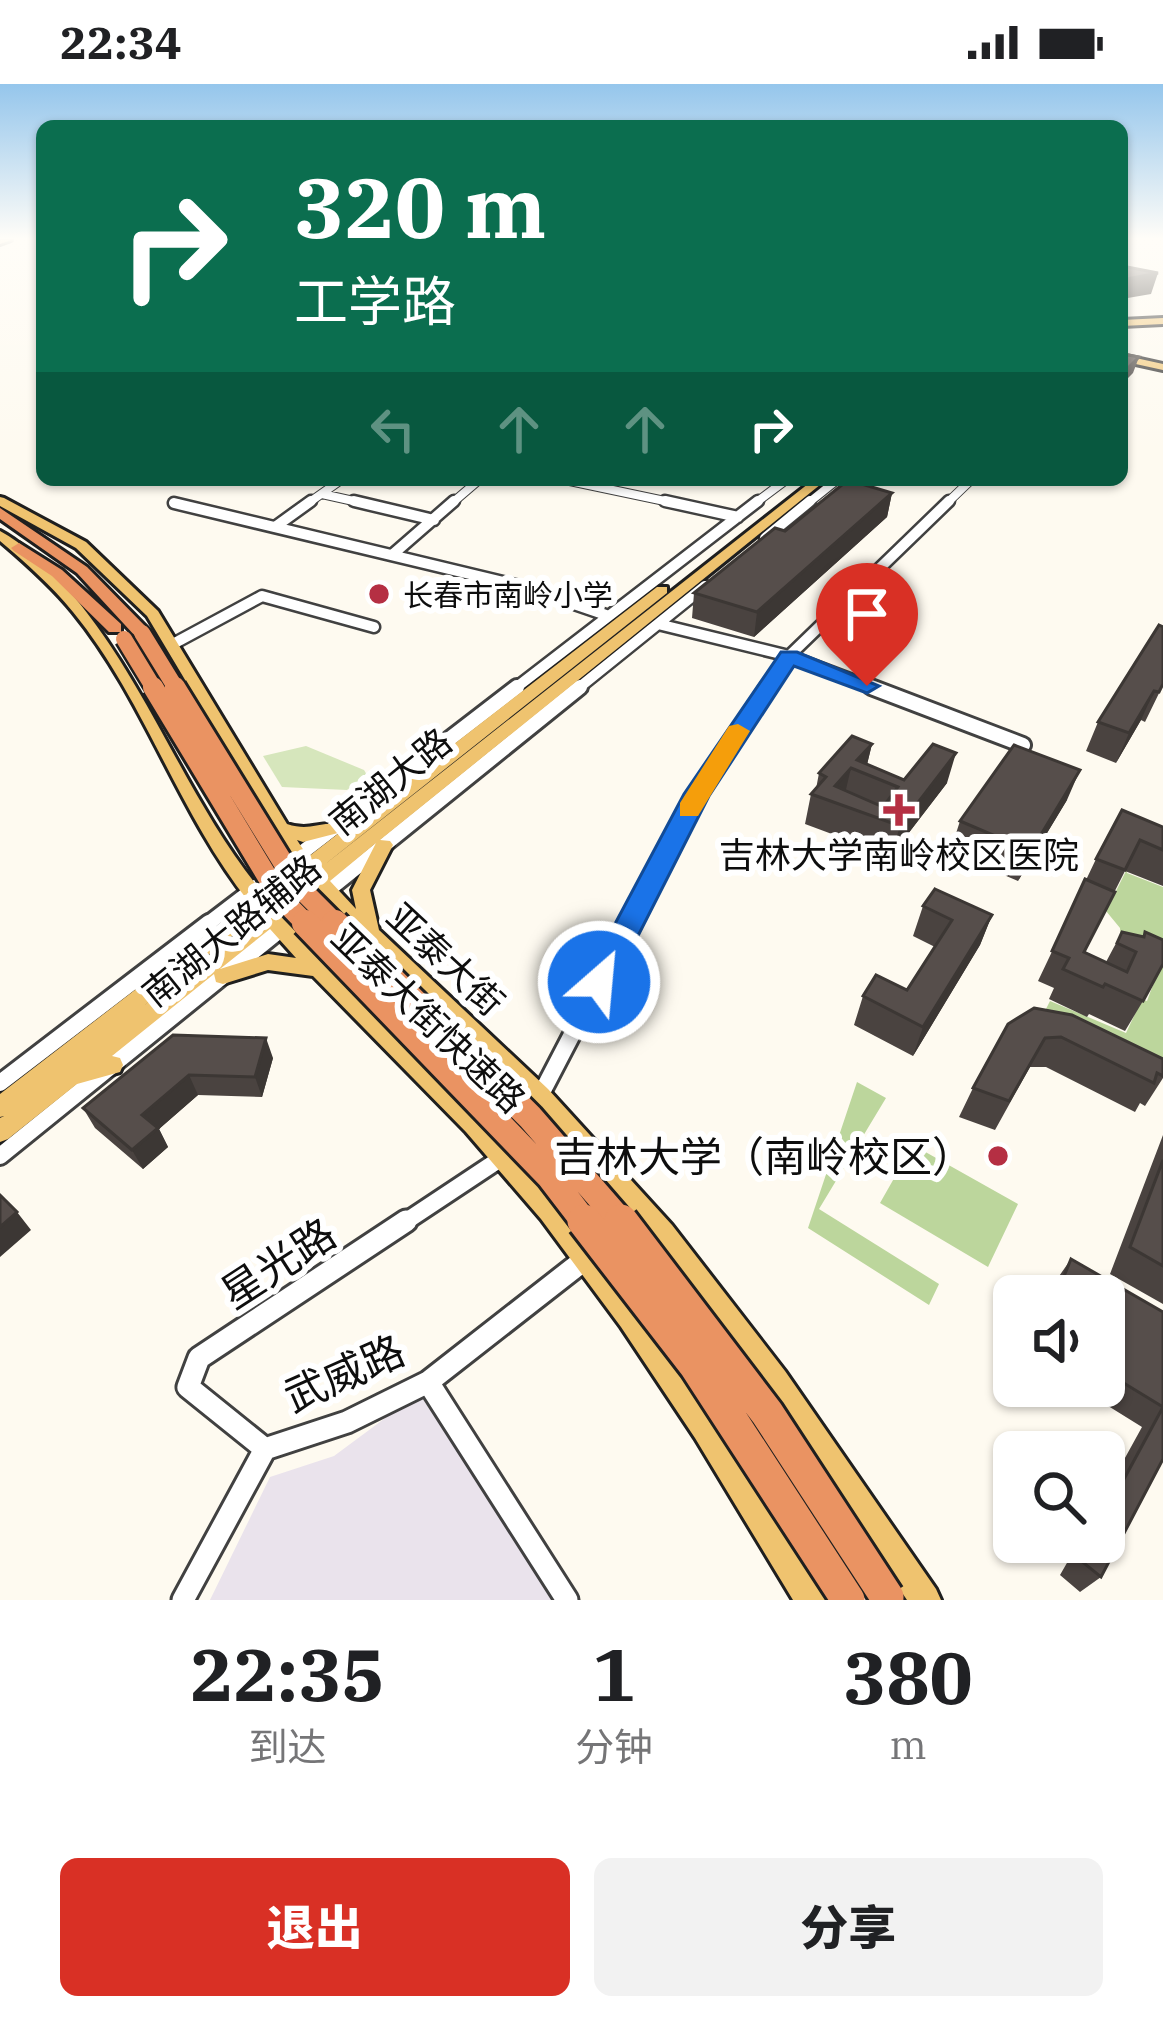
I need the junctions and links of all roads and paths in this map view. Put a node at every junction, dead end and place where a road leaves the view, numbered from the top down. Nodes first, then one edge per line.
1 (1163, 321) edge
2 (1128, 322) edge
3 (1128, 354) edge
4 (1163, 361) edge
5 (333, 486) edge
6 (472, 486) edge
7 (593, 486) edge
8 (778, 486) edge
9 (796, 486) edge
10 (812, 486) edge
11 (830, 486) edge
12 (965, 486) edge
13 (322, 494) junction
14 (0, 501) edge
15 (174, 503) dead end
16 (0, 512) edge
17 (738, 517) junction
18 (434, 520) junction
19 (0, 523) edge
20 (275, 527) junction
21 (60, 535) junction
22 (10, 542) edge
23 (392, 555) junction
24 (609, 616) junction
25 (658, 624) junction
26 (374, 627) dead end
27 (128, 630) junction
28 (172, 644) junction
29 (789, 656) junction
30 (1023, 745) edge
31 (278, 826) junction
32 (332, 829) junction
33 (384, 845) junction
34 (312, 874) junction
35 (266, 910) junction
36 (375, 938) junction
37 (323, 972) junction
38 (223, 976) junction
39 (112, 1065) junction
40 (68, 1078) junction
41 (0, 1083) edge
42 (541, 1096) junction
43 (0, 1107) edge
44 (0, 1132) edge
45 (0, 1156) edge
46 (503, 1156) junction
47 (588, 1257) junction
48 (428, 1382) junction
49 (265, 1448) junction
50 (888, 1598) edge
51 (183, 1600) edge
52 (567, 1600) edge
53 (810, 1600) edge
54 (848, 1600) edge
55 (925, 1600) edge

1 - 2 main road
3 - 4 main road
5 - 13 street
6 - 18 street
7 - 17 street
8 - 17 street, 南湖大路辅路
9 - 34 main road, 南湖大路
10 - 34 main road, 南湖大路
11 - 25 street, 南湖大路辅路
12 - 29 street
13 - 18 street
13 - 20 street
14 - 21 main road, 亚泰大街
15 - 20 street
16 - 27 highway, 亚泰大街快速路
17 - 24 street, 南湖大路辅路
18 - 23 street
19 - 27 highway, 亚泰大街快速路
20 - 23 street
21 - 27 highway
21 - 28 main road, 亚泰大街
22 - 27 highway
22 - 35 main road
23 - 24 street
24 - 32 street, 南湖大路辅路
25 - 29 street
25 - 33 street, 南湖大路辅路
26 - 28 street
27 - 50 highway, 亚泰大街快速路, bridge
27 - 54 highway, 亚泰大街快速路, bridge
28 - 31 main road, 亚泰大街
29 - 30 street
29 - 42 street
31 - 32 main road
31 - 34 main road, 亚泰大街
32 - 34 street, 南湖大路辅路
33 - 34 street, 南湖大路辅路
33 - 36 main road
34 - 35 main road, 南湖大路
34 - 35 street, 南湖大路辅路
34 - 36 main road, 亚泰大街
35 - 37 main road
35 - 38 street, 南湖大路辅路
35 - 40 main road, 南湖大路
35 - 41 street, 南湖大路辅路
35 - 43 main road, 南湖大路
36 - 42 main road, 亚泰大街
37 - 38 main road
37 - 46 main road
38 - 39 street, 南湖大路辅路
39 - 40 main road
39 - 45 street, 南湖大路辅路
40 - 44 main road, 南湖大路
42 - 55 main road, 亚泰大街
46 - 47 main road
46 - 49 street, 星光路
47 - 48 street, 武威路
47 - 53 main road
48 - 49 street, 武威路
48 - 52 street
49 - 51 street, 武威路

